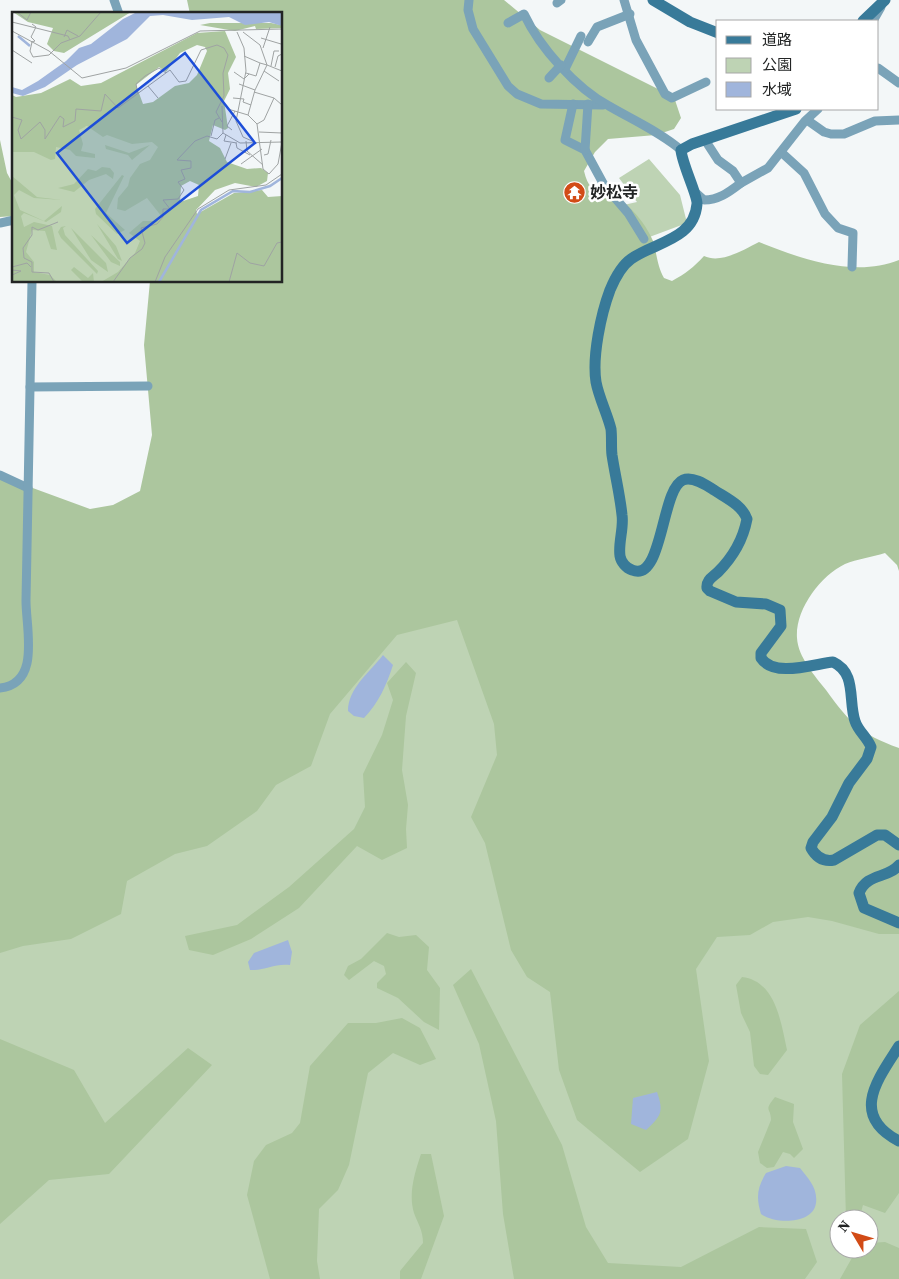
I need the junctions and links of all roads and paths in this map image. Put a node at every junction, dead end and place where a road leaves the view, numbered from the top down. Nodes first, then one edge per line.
1 (114, 0) edge
2 (469, 0) edge
3 (624, 0) edge
4 (653, 0) edge
5 (885, 0) edge
6 (118, 12) edge
7 (630, 14) junction
8 (864, 20) edge
9 (874, 20) edge
10 (508, 22) dead end
11 (716, 32) edge
12 (563, 67) junction
13 (879, 69) edge
14 (549, 78) dead end
15 (706, 82) dead end
16 (899, 82) edge
17 (573, 104) junction
18 (588, 104) junction
19 (608, 106) junction
20 (793, 110) edge
21 (817, 110) edge
22 (807, 120) junction
23 (899, 120) edge
24 (705, 140) junction
25 (585, 150) junction
26 (681, 150) junction
27 (781, 152) junction
28 (741, 183) junction
29 (692, 189) junction
30 (644, 239) dead end
31 (852, 267) dead end
32 (32, 282) edge
33 (148, 386) dead end
34 (30, 387) junction
35 (0, 475) edge
36 (28, 488) junction
37 (0, 688) edge
38 (899, 845) edge
39 (899, 865) edge
40 (899, 923) edge
41 (899, 1046) edge
42 (899, 1141) edge

1 - 6 street
2 - 17 street
3 - 7 street
4 - 11 street
5 - 8 street
5 - 9 street
7 - 12 street
7 - 15 street
10 - 12 street
12 - 14 street
12 - 19 street
13 - 16 street
17 - 18 street
17 - 25 street
18 - 19 street
18 - 25 street
19 - 26 street
20 - 24 street
21 - 22 street
22 - 23 street
22 - 27 street
24 - 26 street
24 - 28 street
25 - 30 street
26 - 29 street
27 - 28 street
27 - 31 street
28 - 29 street
29 - 38 street
32 - 34 street
33 - 34 street
34 - 36 street
35 - 36 street
36 - 37 street
39 - 40 street
41 - 42 street

